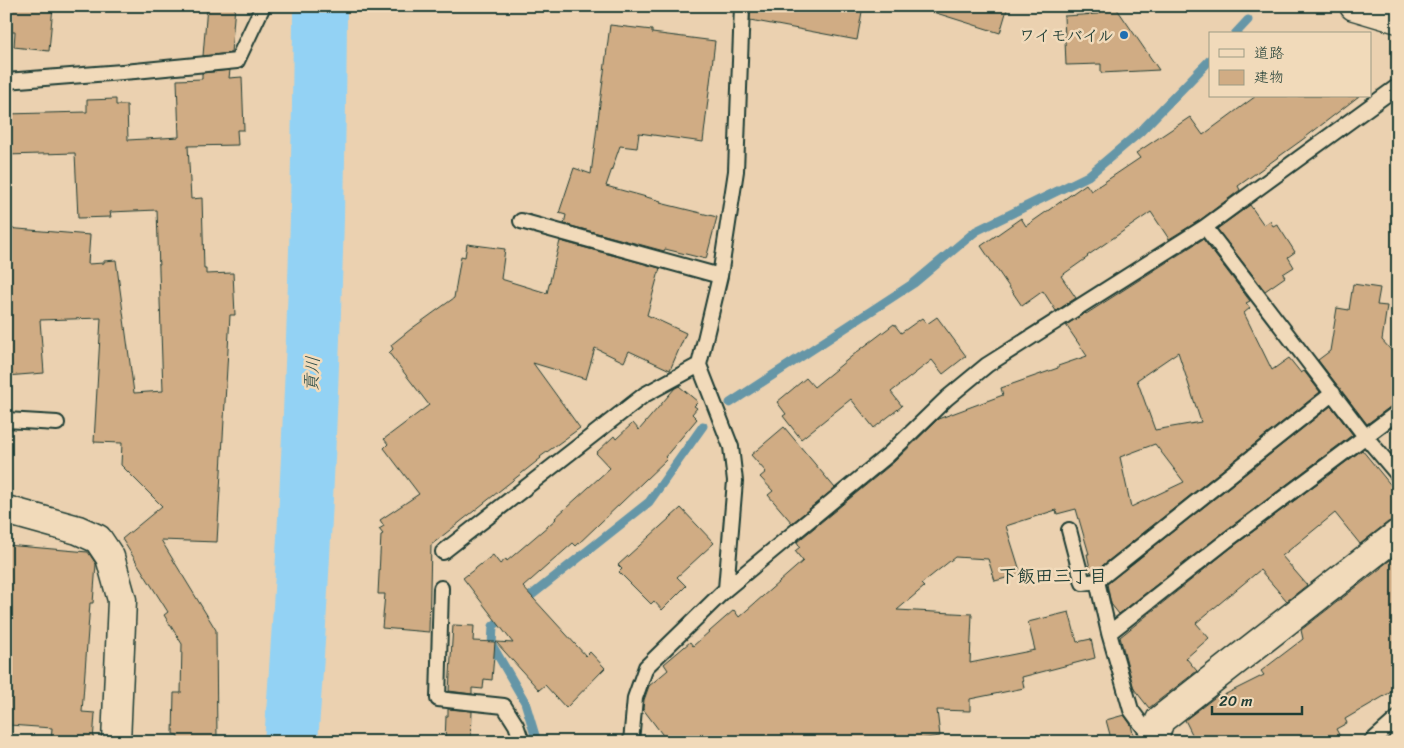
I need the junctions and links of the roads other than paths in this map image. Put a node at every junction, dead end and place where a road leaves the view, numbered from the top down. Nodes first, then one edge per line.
1 (263, 6) edge
2 (742, 6) edge
3 (1354, 6) edge
4 (1398, 19) edge
5 (6, 81) edge
6 (1398, 86) edge
7 (521, 221) dead end
8 (1205, 227) junction
9 (720, 276) junction
10 (699, 366) junction
11 (1333, 393) junction
12 (1398, 412) edge
13 (6, 420) edge
14 (57, 423) dead end
15 (1365, 436) junction
16 (1398, 475) edge
17 (6, 510) edge
18 (1069, 530) dead end
19 (1398, 534) edge
20 (444, 552) dead end
21 (1098, 580) junction
22 (441, 588) dead end
23 (726, 589) junction
24 (1109, 632) junction
25 (1398, 718) edge
26 (1153, 741) edge
27 (116, 742) edge
28 (522, 742) edge
29 (631, 742) edge
30 (1371, 742) edge

1 - 5 lane
2 - 9 lane
3 - 4 street
6 - 8 lane
7 - 9 lane
8 - 11 lane
8 - 23 lane
9 - 10 lane
10 - 20 lane
10 - 23 lane
11 - 15 lane
11 - 21 lane
12 - 15 lane
13 - 14 lane
15 - 16 lane
15 - 24 lane
17 - 27 street
18 - 21 lane
19 - 26 street
21 - 24 lane
22 - 28 lane
23 - 29 lane
24 - 26 lane
25 - 30 lane

